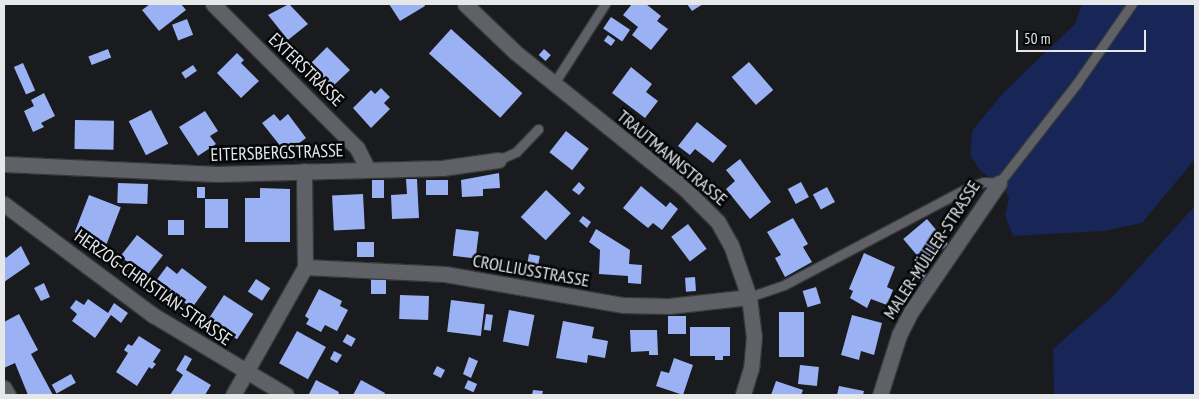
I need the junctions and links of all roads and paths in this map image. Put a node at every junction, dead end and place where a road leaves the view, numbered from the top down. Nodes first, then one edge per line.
1 (212, 4) edge
2 (465, 4) edge
3 (605, 4) edge
4 (1132, 4) edge
5 (553, 85) junction
6 (538, 129) dead end
7 (498, 160) joint
8 (4, 164) edge
9 (367, 168) junction
10 (304, 171) junction
11 (999, 183) junction
12 (4, 204) edge
13 (305, 267) junction
14 (749, 297) junction
15 (246, 373) junction
16 (4, 388) edge
17 (8, 395) edge
18 (233, 395) edge
19 (286, 395) edge
20 (743, 395) edge
21 (880, 395) edge

1 - 9 street, EXTERSTRASSE
2 - 5 street, TRAUTMANNSTRASSE
3 - 5 lane
4 - 11 lane
5 - 14 street, TRAUTMANNSTRASSE
6 - 7 lane, EITERSBERGSTRASSE
7 - 9 street, EITERSBERGSTRASSE
8 - 10 street, EITERSBERGSTRASSE
9 - 10 street, EITERSBERGSTRASSE
10 - 13 street
11 - 14 lane
11 - 21 street, MALER-MÜLLER-STRASSE
12 - 15 street, HERZOG-CHRISTIAN-STRASSE
13 - 14 street, CROLLIUSSTRASSE
13 - 15 street
14 - 20 street, TRAUTMANNSTRASSE
15 - 18 street
15 - 19 street, HERZOG-CHRISTIAN-STRASSE
16 - 17 street

